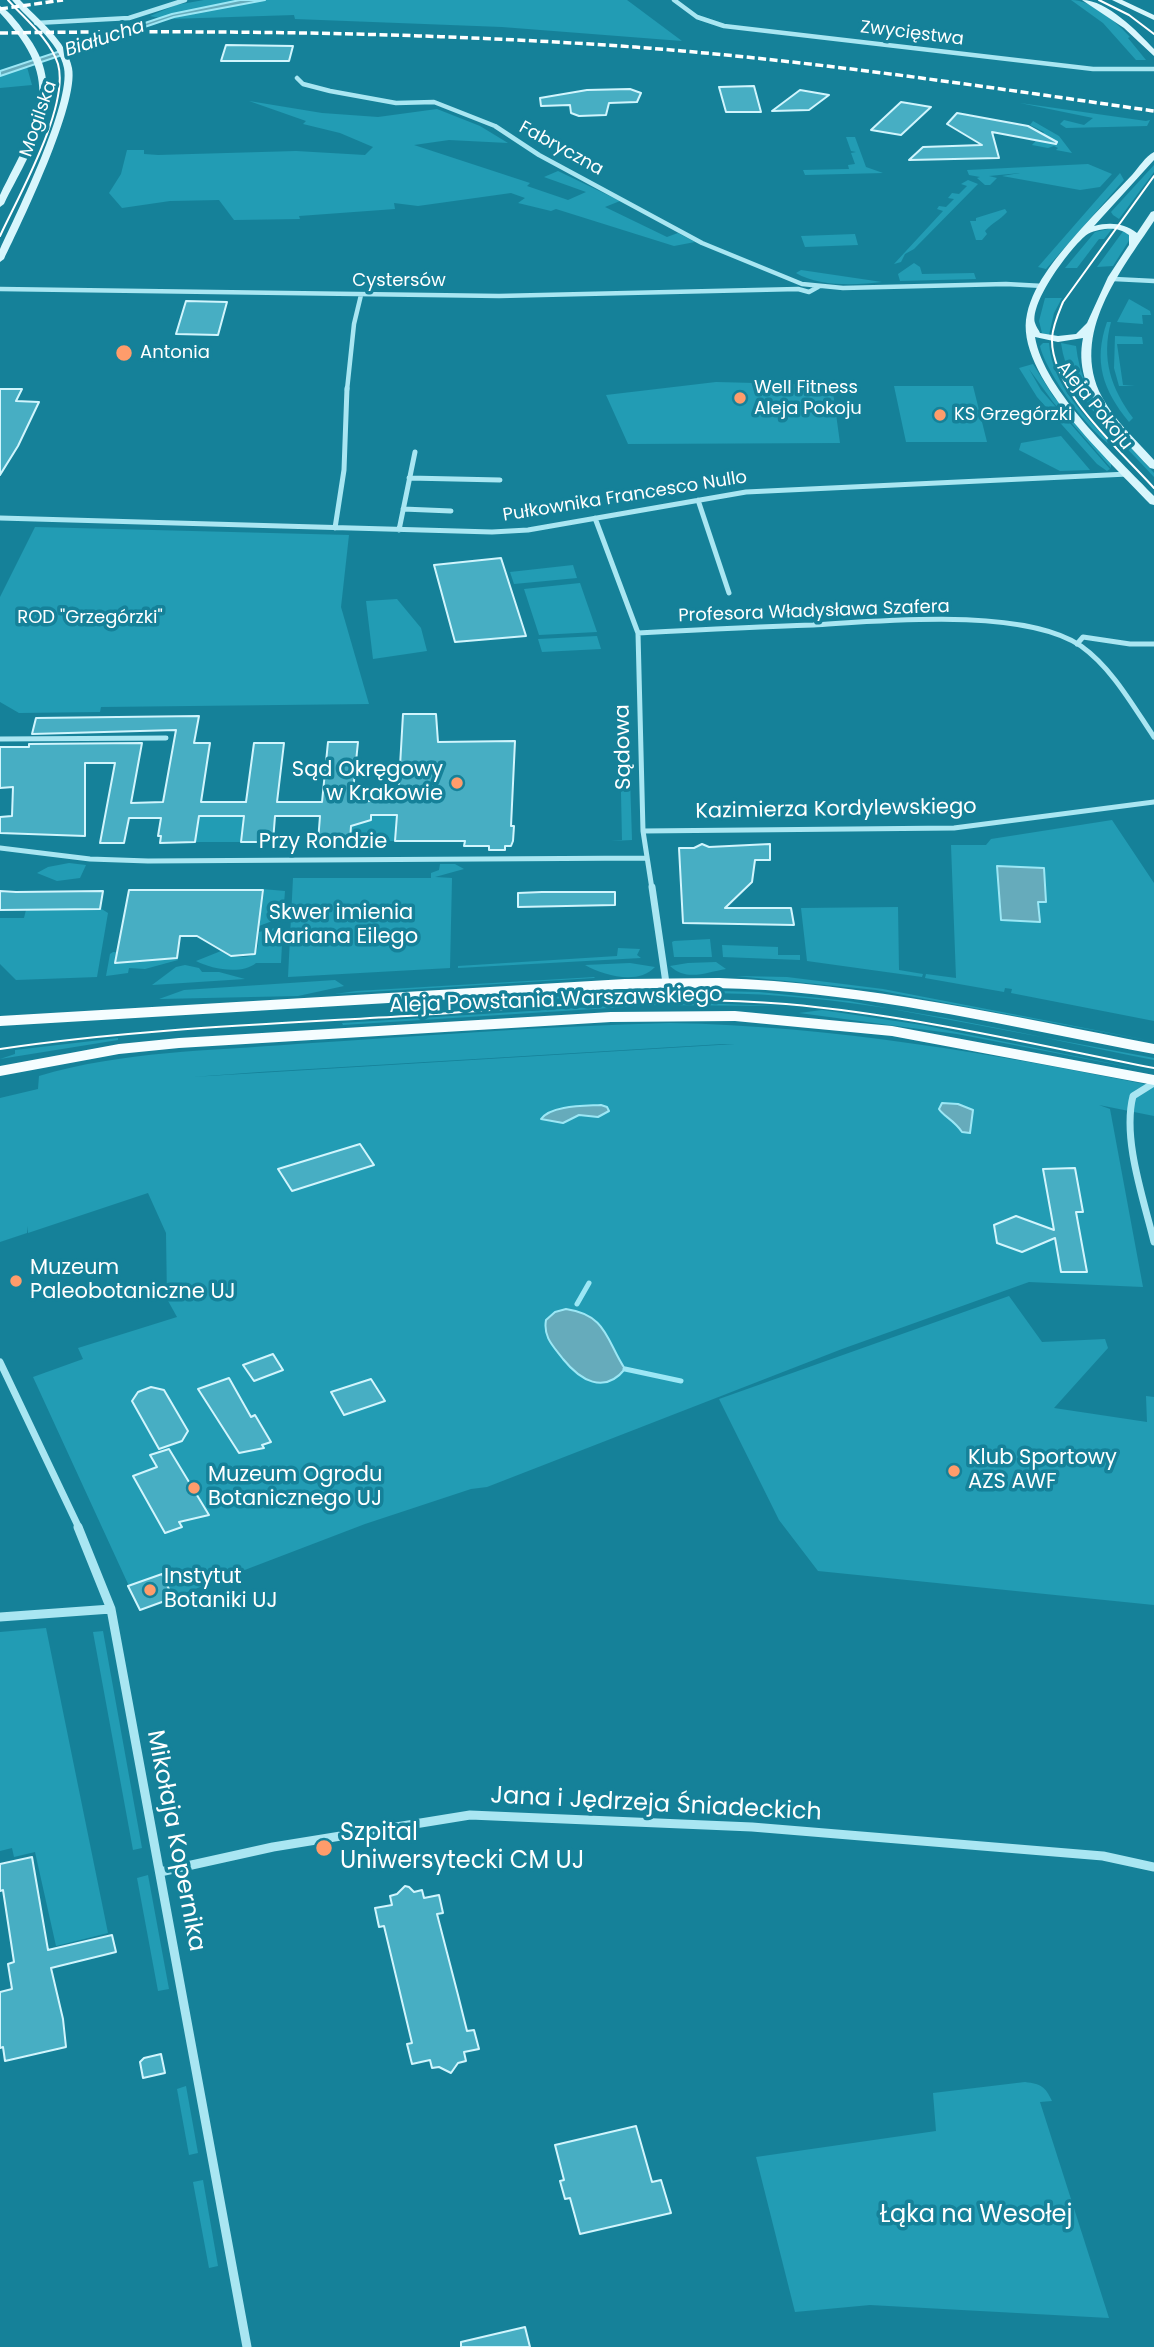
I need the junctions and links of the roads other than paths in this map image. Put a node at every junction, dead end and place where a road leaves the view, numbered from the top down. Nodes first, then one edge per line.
1 (16, 0) edge
2 (186, 0) edge
3 (674, 0) edge
4 (1086, 0) edge
5 (1116, 0) edge
6 (0, 8) edge
7 (1154, 19) edge
8 (36, 23) junction
9 (1127, 26) junction
10 (1154, 54) edge
11 (1154, 69) edge
12 (41, 70) junction
13 (69, 71) junction
14 (297, 78) dead end
15 (1154, 155) edge
16 (1111, 203) junction
17 (0, 204) edge
18 (1154, 214) edge
19 (1083, 235) junction
20 (1134, 246) junction
21 (0, 260) edge
22 (1114, 279) junction
23 (1154, 281) edge
24 (800, 286) junction
25 (1043, 286) junction
26 (0, 289) edge
27 (361, 295) junction
28 (1030, 322) junction
29 (1089, 326) junction
30 (415, 452) dead end
31 (1154, 466) edge
32 (1128, 474) junction
33 (409, 478) junction
34 (499, 480) dead end
35 (698, 500) junction
36 (1154, 502) edge
37 (403, 509) junction
38 (451, 511) dead end
39 (0, 518) edge
40 (595, 518) junction
41 (335, 528) junction
42 (398, 530) junction
43 (729, 593) dead end
44 (638, 633) junction
45 (1077, 644) junction
46 (1154, 644) edge
47 (1154, 737) edge
48 (0, 738) edge
49 (166, 738) dead end
50 (1154, 802) edge
51 (643, 831) junction
52 (0, 848) edge
53 (646, 858) junction
54 (666, 983) junction
55 (0, 1020) edge
56 (1154, 1049) edge
57 (0, 1071) edge
58 (1154, 1082) edge
59 (1154, 1242) edge
60 (0, 1362) edge
61 (111, 1609) junction
62 (0, 1617) edge
63 (1154, 1867) edge
64 (159, 1872) junction
65 (247, 2347) edge

1 - 8 main road, Mogilska
2 - 8 street
3 - 11 street, Zwycięstwa
4 - 9 main road
5 - 7 main road
6 - 12 main road, Mogilska
7 - 9 main road
8 - 13 main road, Mogilska
9 - 10 main road
12 - 13 main road
12 - 17 main road, Mogilska
13 - 21 main road, Mogilska
14 - 24 street, Fabryczna
15 - 16 main road, Aleja Pokoju
16 - 18 main road
16 - 19 main road, Aleja Pokoju
18 - 20 main road, Aleja Pokoju
19 - 20 main road
19 - 25 main road, Aleja Pokoju
20 - 22 main road, Aleja Pokoju
22 - 23 street
22 - 29 main road, Aleja Pokoju
24 - 25 street, Cystersów
24 - 27 street, Cystersów
25 - 28 main road, Aleja Pokoju
26 - 27 street, Cystersów
27 - 41 street
28 - 29 main road
28 - 32 main road, Aleja Pokoju
29 - 31 main road, Aleja Pokoju
30 - 33 street
32 - 35 street, Pułkownika Francesco Nullo
32 - 36 main road, Aleja Pokoju
33 - 34 street
33 - 37 street
35 - 40 street, Pułkownika Francesco Nullo
35 - 43 street
37 - 38 street
37 - 42 street
39 - 41 street, Pułkownika Francesco Nullo
40 - 42 street, Pułkownika Francesco Nullo
40 - 44 street, Sądowa
41 - 42 street, Pułkownika Francesco Nullo
44 - 45 street, Profesora Władysława Szafera
44 - 51 street, Sądowa
45 - 46 street
45 - 47 street, Profesora Władysława Szafera
48 - 49 street
50 - 51 street, Kazimierza Kordylewskiego
51 - 53 street, Sądowa
52 - 53 street, Przy Rondzie
53 - 54 street, Sądowa
54 - 55 main road, Aleja Powstania Warszawskiego
54 - 56 main road, Aleja Powstania Warszawskiego
57 - 58 main road, Aleja Powstania Warszawskiego
58 - 59 street
60 - 61 street, Mikołaja Kopernika
61 - 62 street
61 - 64 street, Mikołaja Kopernika
63 - 64 street, Jana i Jędrzeja Śniadeckich
64 - 65 street, Mikołaja Kopernika

